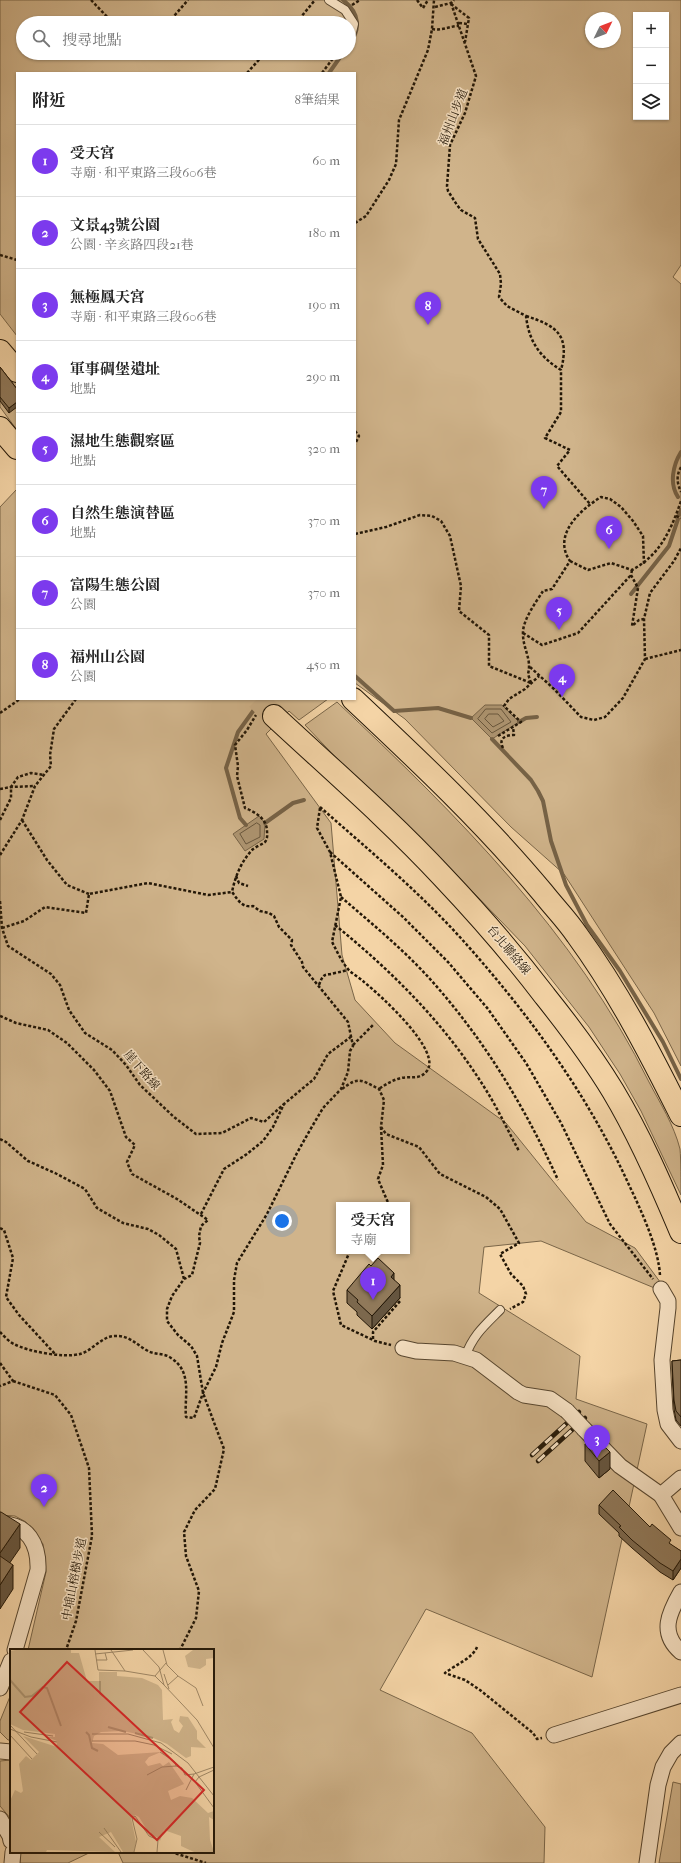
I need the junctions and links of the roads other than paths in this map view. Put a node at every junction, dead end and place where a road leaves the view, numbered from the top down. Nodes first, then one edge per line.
1 (329, 0) edge
2 (349, 16) edge
3 (0, 351) edge
4 (16, 370) edge
5 (0, 428) edge
6 (16, 447) edge
7 (354, 700) edge
8 (266, 713) tunnel mouth
9 (681, 1115) edge
10 (681, 1232) edge
11 (661, 1289) road end
12 (500, 1310) road end
13 (403, 1348) dead end
14 (464, 1357) junction
15 (681, 1441) edge
16 (681, 1478) edge
17 (661, 1495) junction
18 (0, 1524) edge
19 (681, 1528) edge
20 (681, 1592) edge
21 (15, 1649) edge
22 (681, 1652) edge
23 (10, 1663) edge
24 (0, 1688) edge
25 (681, 1695) edge
26 (554, 1735) road end
27 (681, 1742) edge
28 (0, 1751) edge
29 (10, 1752) edge
30 (0, 1820) edge
31 (10, 1836) edge
32 (13, 1853) edge
33 (12, 1863) edge
34 (647, 1863) edge

1 - 2 lane
3 - 4 highway
5 - 6 highway
7 - 9 highway
8 - 10 highway, 台北聯絡線
11 - 15 street
12 - 14 lane
13 - 14 street
14 - 17 street, bridge
16 - 17 street
17 - 19 street
18 - 21 street
20 - 22 street
23 - 24 street
25 - 26 street
27 - 34 street
28 - 29 street
30 - 31 street
32 - 33 street

